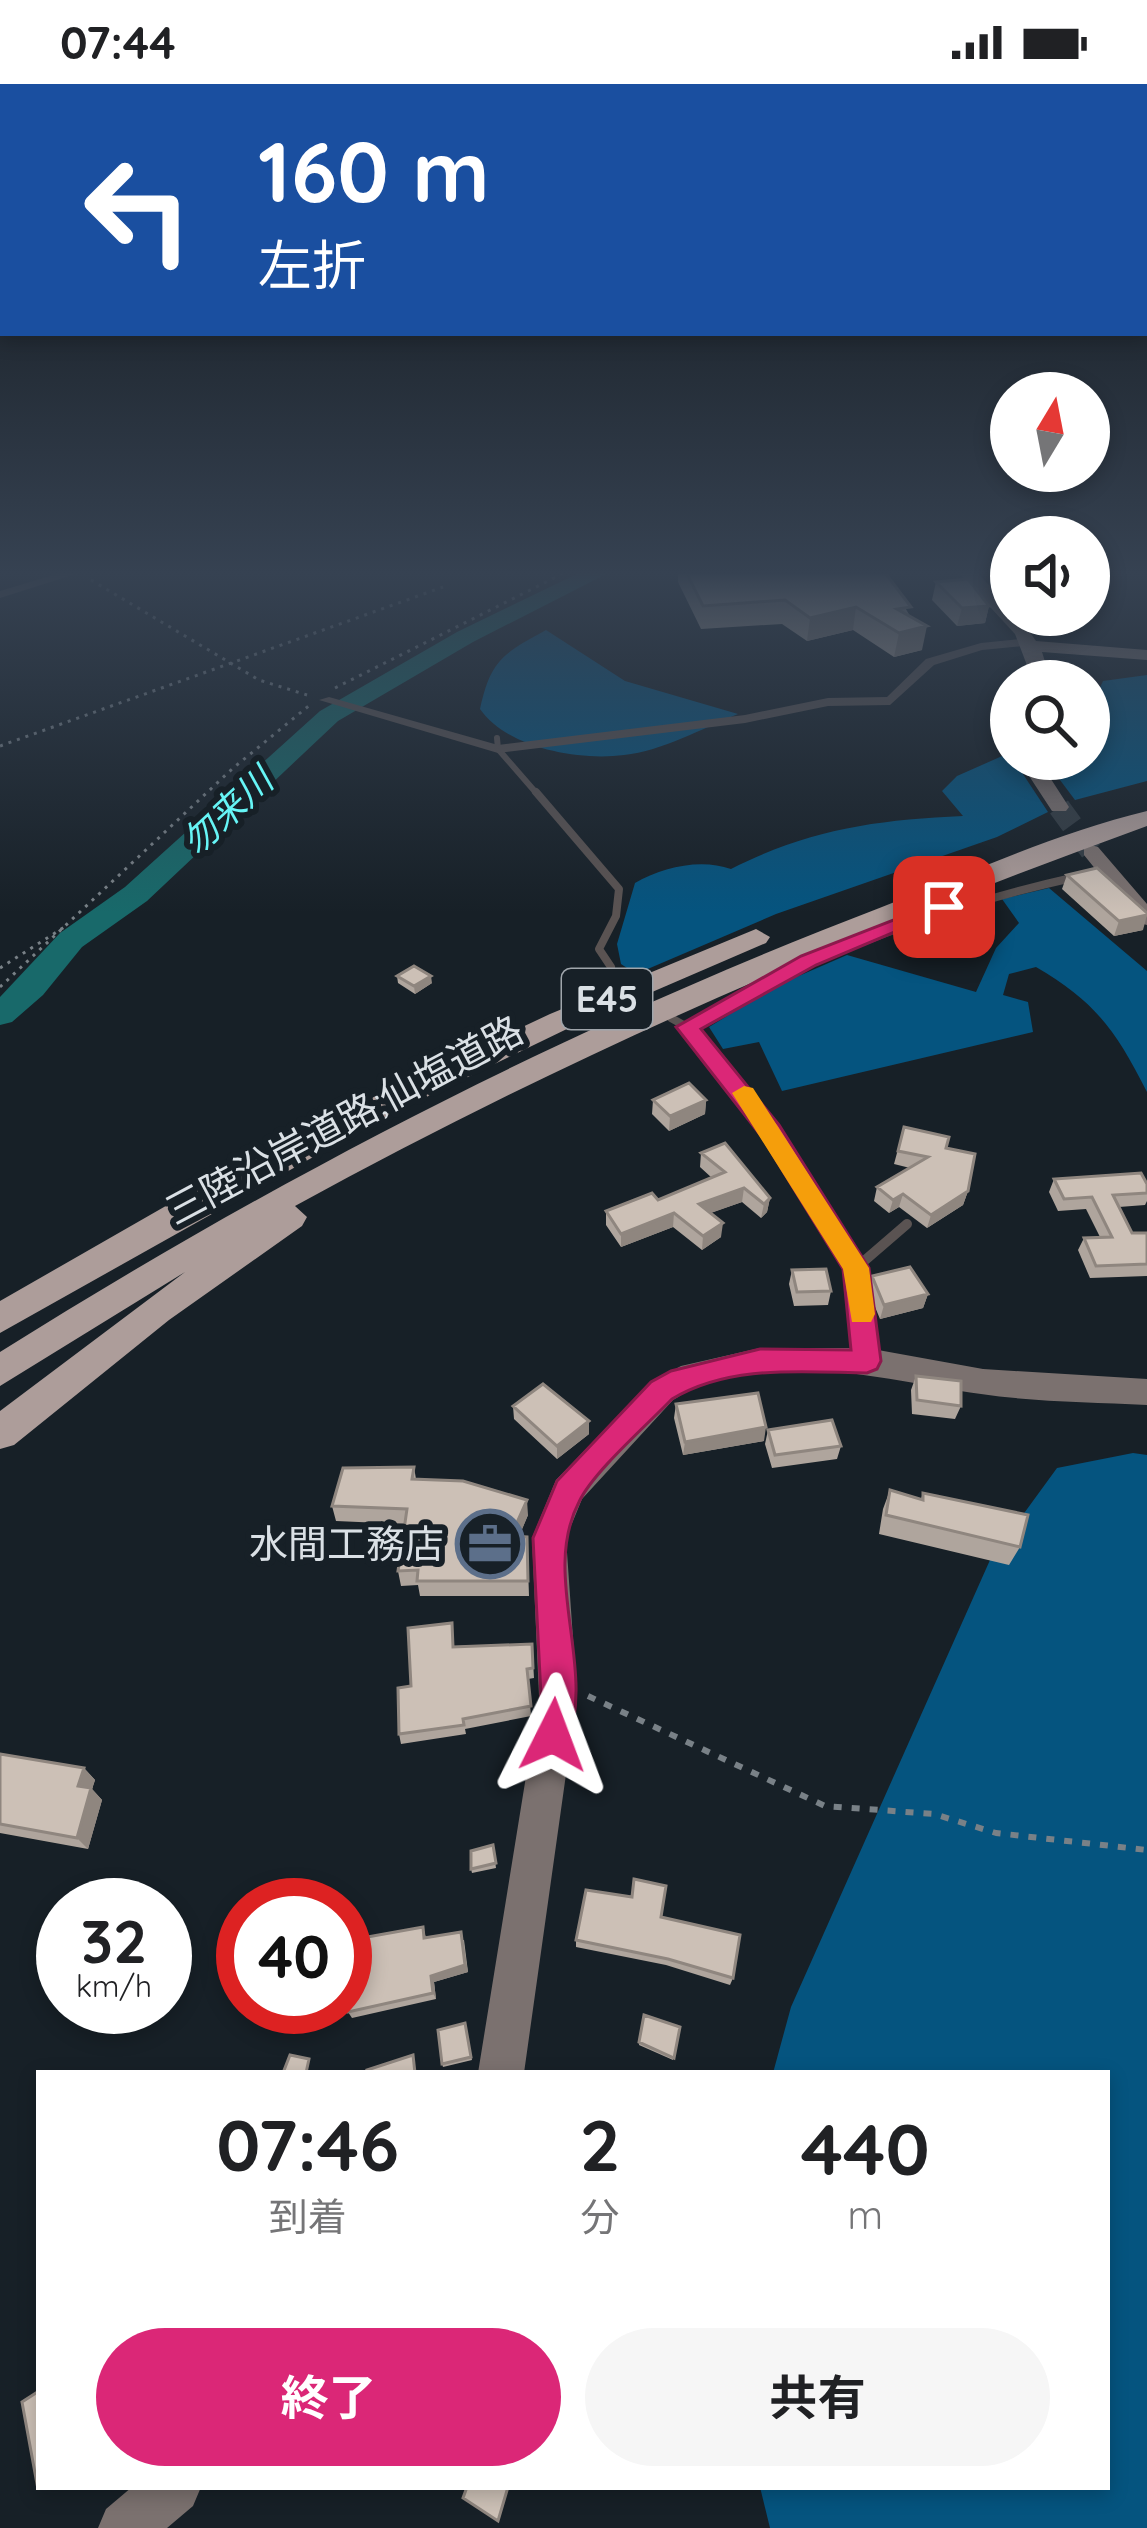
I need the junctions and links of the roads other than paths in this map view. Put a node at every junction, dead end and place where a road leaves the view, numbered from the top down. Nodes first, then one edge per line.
1 (907, 684) edge
2 (321, 699) road end
3 (498, 744) junction
4 (1041, 780) edge
5 (1147, 798) edge
6 (1058, 807) tunnel mouth
7 (1147, 818) edge
8 (1091, 850) tunnel mouth
9 (1109, 870) junction
10 (1147, 918) edge
11 (611, 967) dead end
12 (671, 1018) dead end
13 (687, 1027) junction
14 (553, 1055) junction
15 (907, 1225) dead end
16 (856, 1268) junction
17 (0, 1315) edge
18 (867, 1361) junction
19 (0, 1370) edge
20 (1147, 1392) edge
21 (0, 1433) edge
22 (501, 2070) edge
23 (170, 2490) edge
24 (125, 2528) edge

1 - 3 street
2 - 3 street
3 - 11 lane
4 - 6 street
5 - 17 highway, 三陸沿岸道路;仙塩道路 / E45
7 - 14 highway, 三陸沿岸道路;仙塩道路 / E45
8 - 9 street
9 - 10 street
9 - 13 lane
12 - 13 lane
13 - 16 lane
14 - 19 highway, 三陸沿岸道路;仙塩道路 / E45
14 - 21 highway
15 - 16 lane
16 - 18 lane
18 - 20 street
18 - 22 street
23 - 24 street

